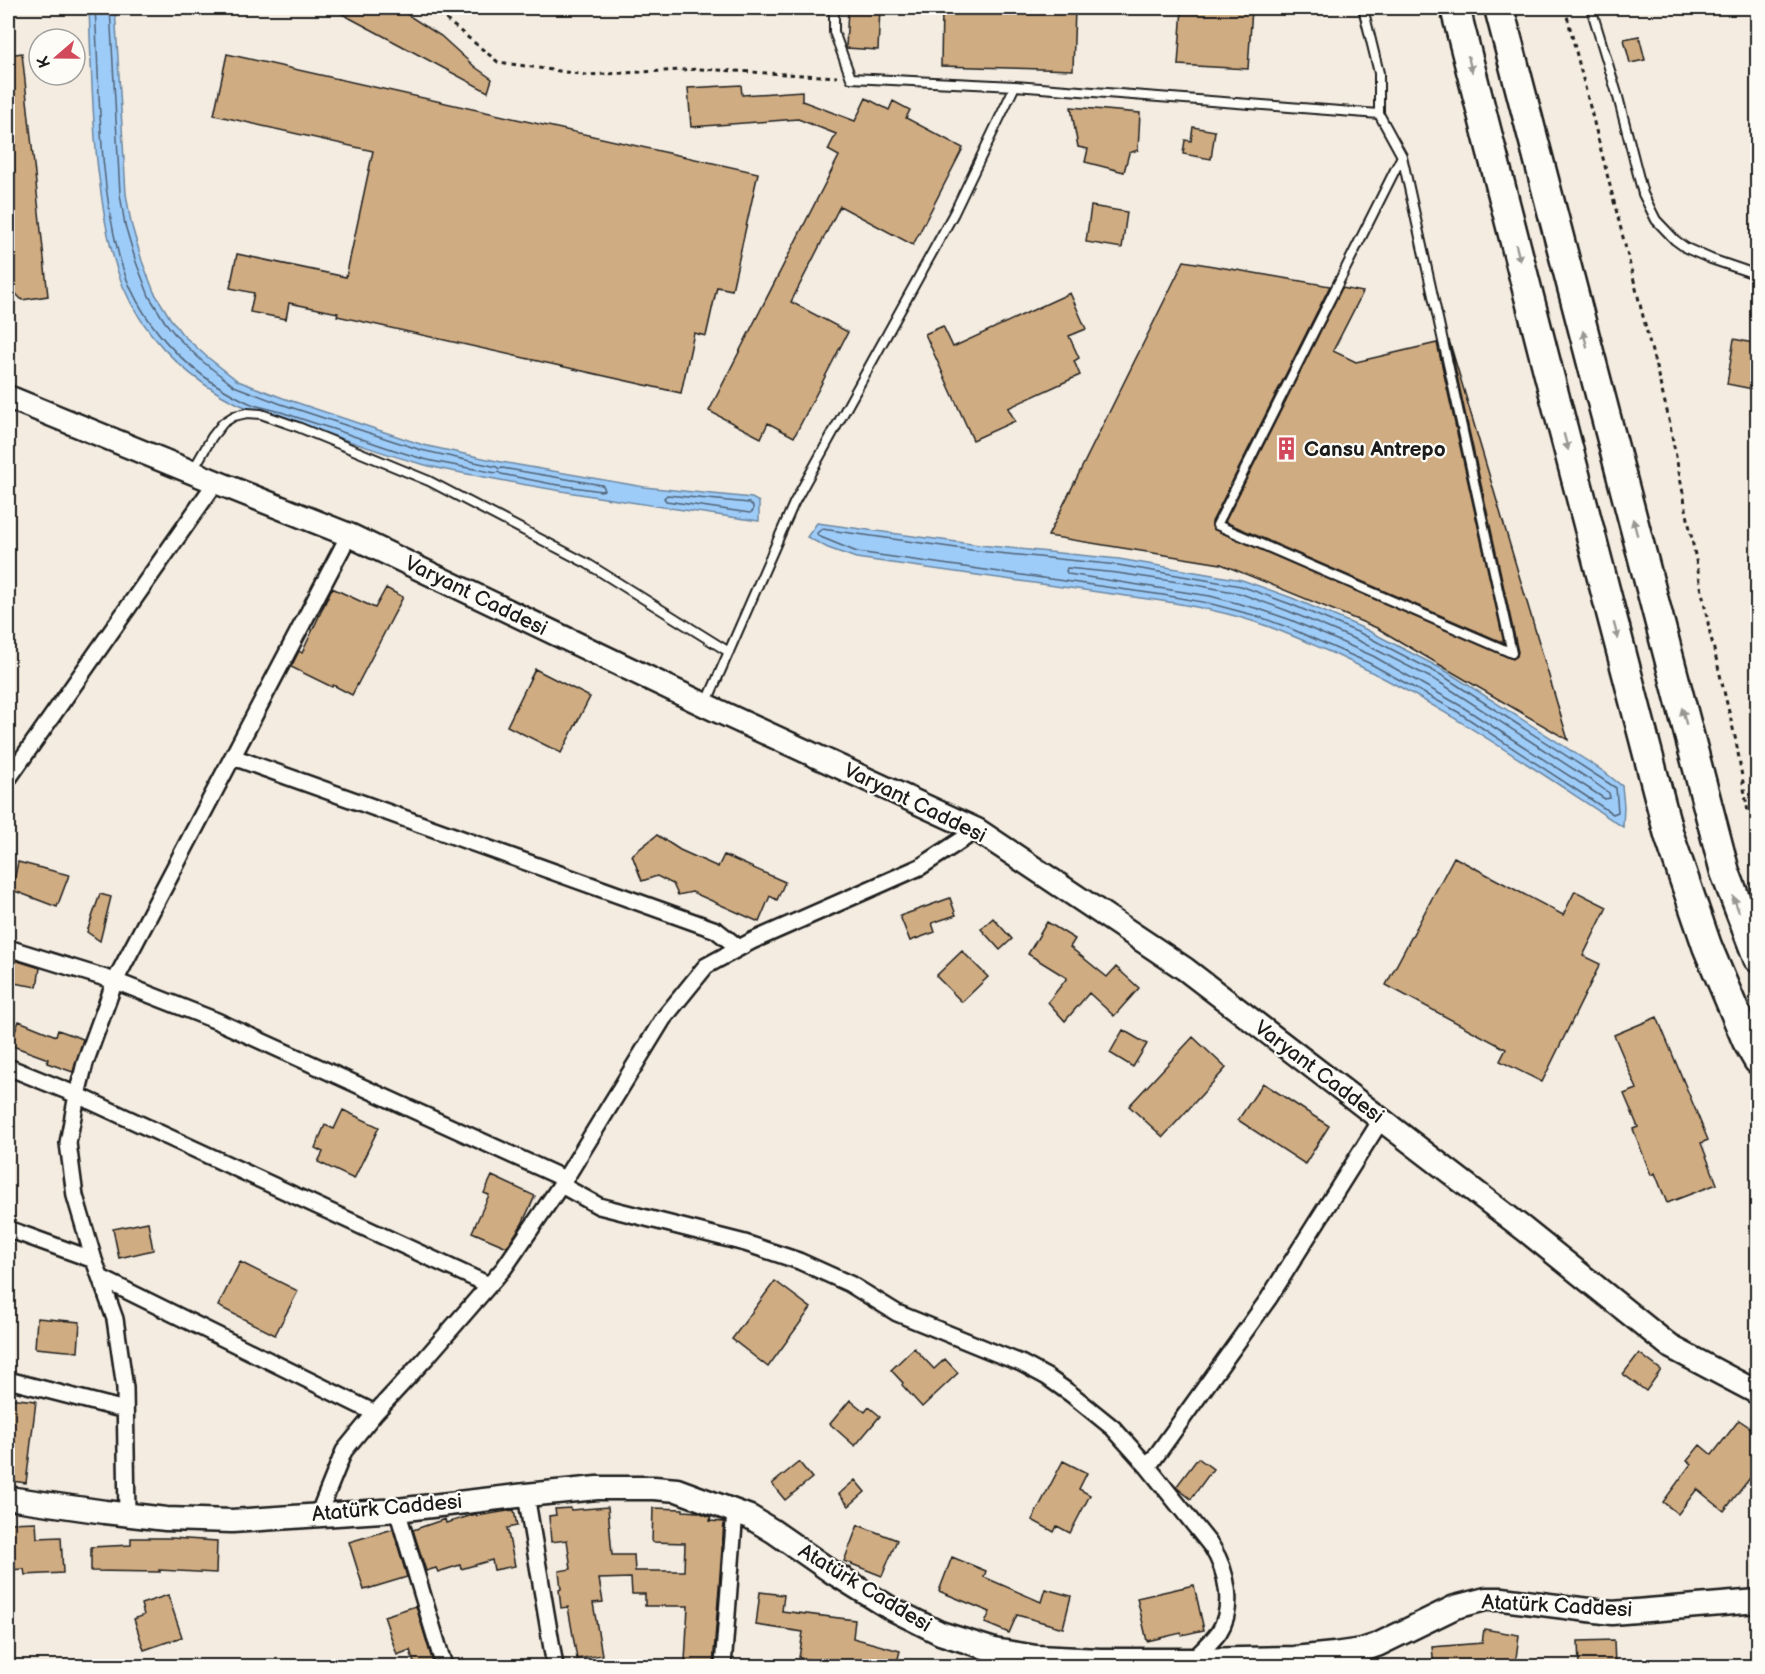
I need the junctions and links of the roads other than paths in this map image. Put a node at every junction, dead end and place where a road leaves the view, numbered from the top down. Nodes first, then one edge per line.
1 (834, 8) edge
2 (1363, 8) edge
3 (1455, 8) edge
4 (1499, 8) edge
5 (1592, 8) edge
6 (1015, 86) junction
7 (1379, 114) junction
8 (1402, 156) junction
9 (1758, 275) edge
10 (8, 397) edge
11 (192, 472) junction
12 (216, 482) junction
13 (349, 535) junction
14 (729, 652) junction
15 (705, 705) junction
16 (233, 757) junction
17 (8, 779) edge
18 (977, 830) junction
19 (8, 948) edge
20 (739, 948) junction
21 (1758, 958) edge
22 (115, 981) junction
23 (1758, 1060) edge
24 (8, 1067) edge
25 (77, 1095) junction
26 (1382, 1120) junction
27 (563, 1182) junction
28 (8, 1229) edge
29 (94, 1260) junction
30 (101, 1278) junction
31 (489, 1285) junction
32 (8, 1380) edge
33 (1758, 1393) edge
34 (125, 1410) junction
35 (375, 1413) junction
36 (1148, 1467) junction
37 (526, 1495) junction
38 (8, 1498) edge
39 (397, 1510) junction
40 (735, 1511) junction
41 (127, 1515) junction
42 (318, 1515) junction
43 (1758, 1601) edge
44 (1193, 1659) junction
45 (444, 1666) edge
46 (555, 1666) edge
47 (723, 1666) edge

1 - 6 lane
2 - 7 lane
3 -> 23 highway
21 -> 4 highway
5 - 9 lane
6 - 7 lane
6 - 14 lane
7 - 8 lane
8 - 8 lane
10 - 11 street, Varyant Caddesi
11 - 12 street, Varyant Caddesi
11 - 14 lane
12 - 13 street, Varyant Caddesi
12 - 17 street
13 - 15 street, Varyant Caddesi
13 - 16 street
14 - 15 lane
15 - 18 street, Varyant Caddesi
16 - 20 street
16 - 22 street
18 - 20 street
18 - 26 street, Varyant Caddesi
19 - 22 street
20 - 27 street
22 - 25 street
22 - 27 street
24 - 25 street
25 - 29 street
25 - 31 street
26 - 33 street, Varyant Caddesi
26 - 36 street
27 - 31 street
27 - 36 street
28 - 29 street
29 - 30 street
30 - 34 street
30 - 35 street
31 - 35 street
32 - 34 street
34 - 41 street
35 - 42 street
36 - 44 street
37 - 39 street, Atatürk Caddesi
37 - 40 street, Atatürk Caddesi
37 - 46 street
38 - 41 street, Atatürk Caddesi
39 - 42 street, Atatürk Caddesi
39 - 45 street
40 - 44 street, Atatürk Caddesi
40 - 47 street
41 - 42 street, Atatürk Caddesi
43 - 44 street, Atatürk Caddesi

